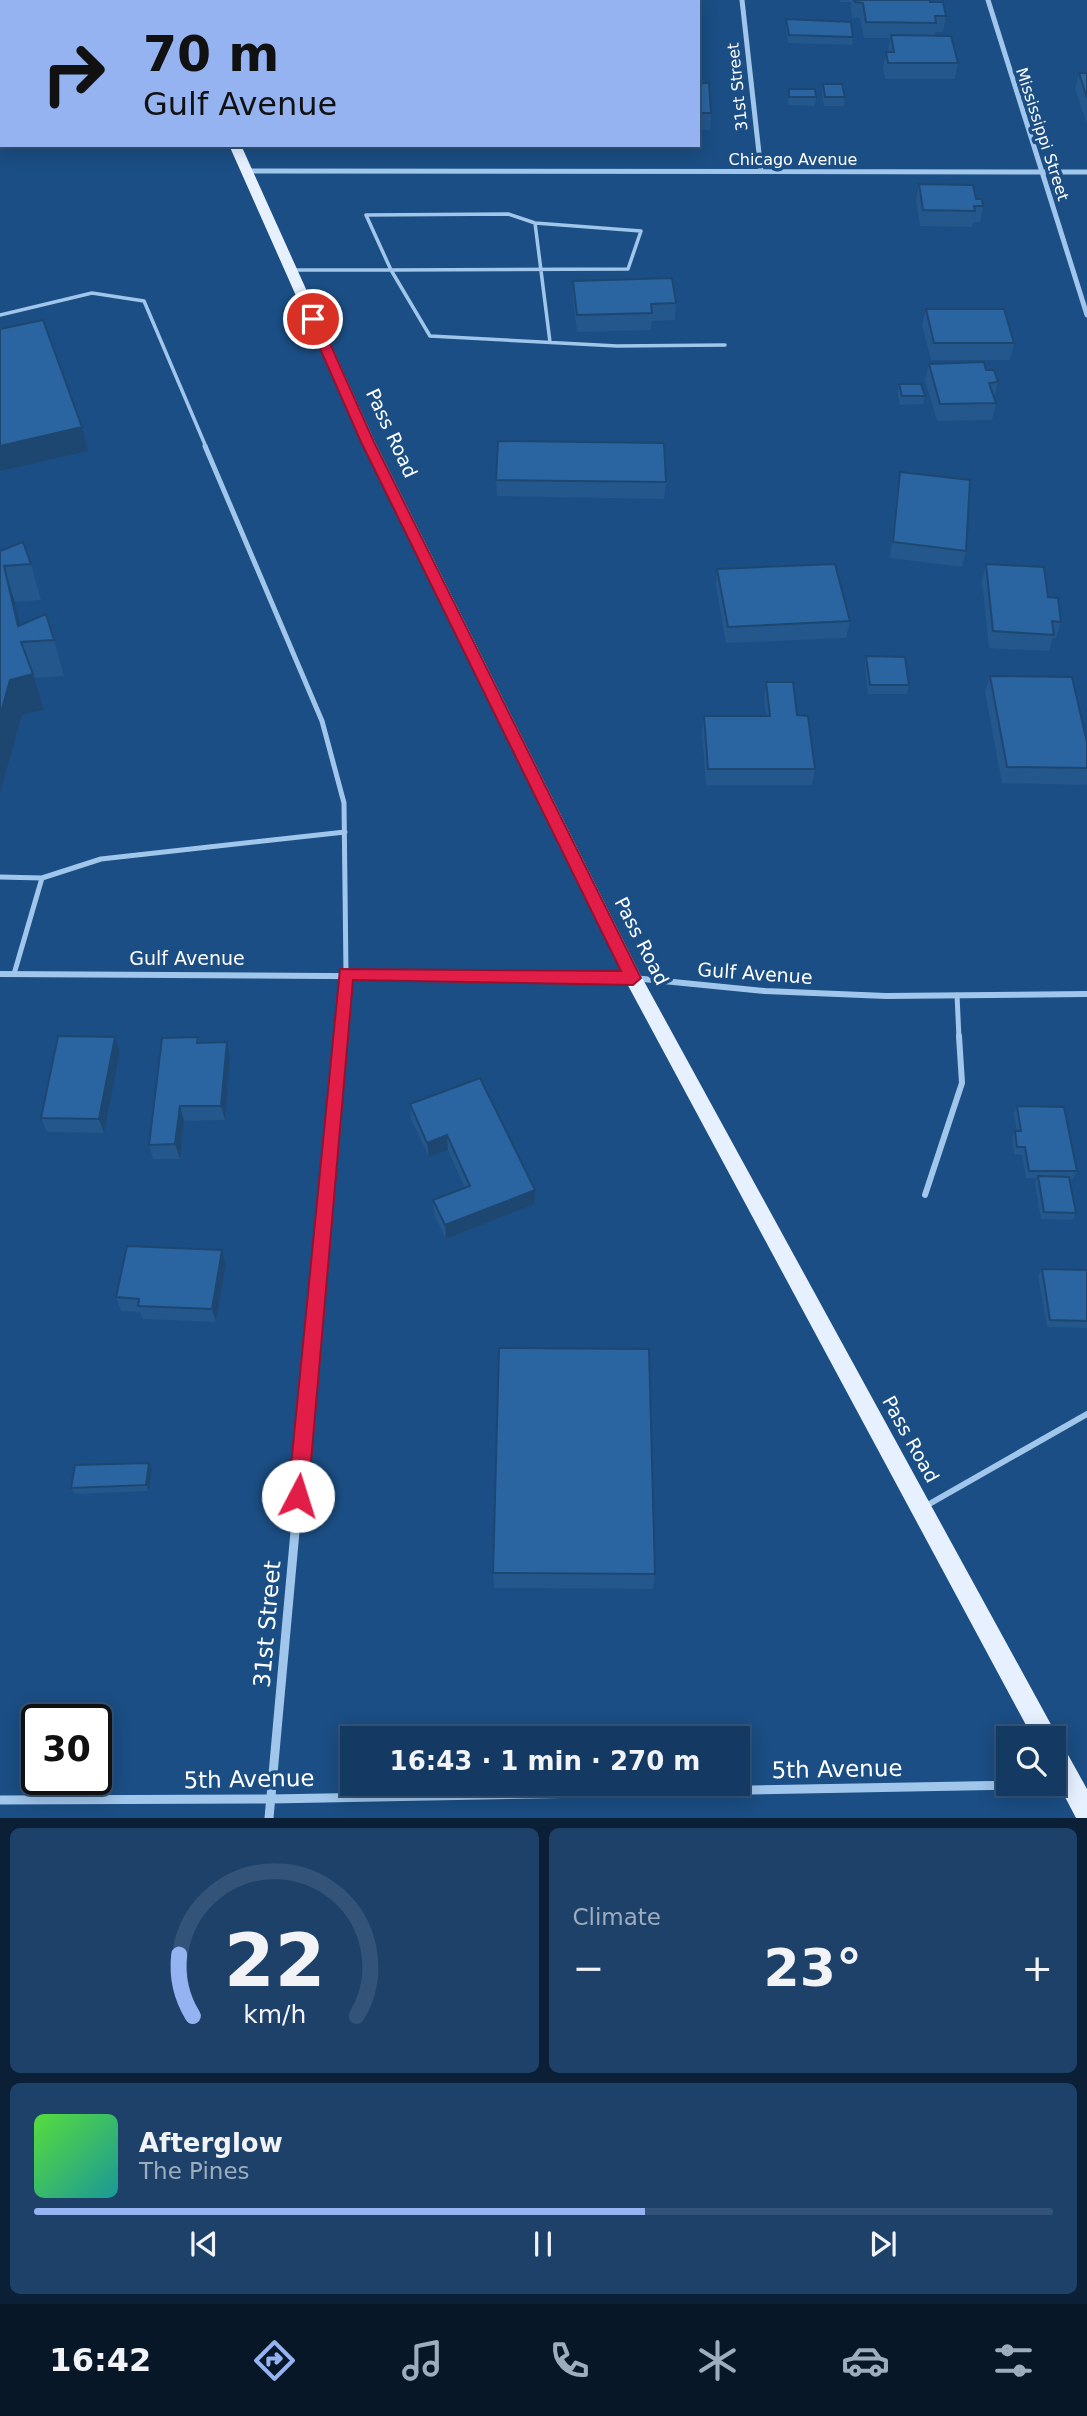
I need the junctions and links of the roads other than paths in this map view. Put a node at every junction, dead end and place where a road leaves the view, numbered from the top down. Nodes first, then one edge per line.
1 (742, 0) edge
2 (988, 0) edge
3 (236, 147) edge
4 (246, 171) junction
5 (761, 171) junction
6 (1043, 172) junction
7 (1087, 172) edge
8 (536, 223) junction
9 (291, 270) junction
10 (391, 270) junction
11 (541, 270) junction
12 (0, 315) edge
13 (1087, 315) edge
14 (550, 342) junction
15 (726, 345) dead end
16 (345, 832) junction
17 (0, 877) edge
18 (42, 878) junction
19 (0, 974) edge
20 (14, 974) junction
21 (345, 974) junction
22 (633, 978) junction
23 (957, 995) junction
24 (1087, 995) edge
25 (925, 1195) dead end
26 (1087, 1415) edge
27 (921, 1508) junction
28 (1039, 1726) edge
29 (1066, 1767) edge
30 (1079, 1784) edge
31 (271, 1799) junction
32 (0, 1800) edge
33 (1087, 1814) edge
34 (269, 1818) edge

1 - 5 street, 31st Street
2 - 6 street, Mississippi Street
3 - 4 main road, Pass Road
4 - 5 street, Chicago Avenue
4 - 9 main road, Pass Road
5 - 6 street, Chicago Avenue
6 - 7 street, Chicago Avenue
6 - 13 street, Mississippi Street
8 - 10 lane
8 - 11 lane
8 - 11 lane
9 - 10 lane
9 - 22 main road, Pass Road
10 - 11 lane
10 - 14 lane
11 - 14 lane
12 - 16 lane
14 - 15 lane
16 - 18 lane
16 - 21 lane
17 - 18 lane
18 - 20 lane
19 - 20 street, Gulf Avenue
20 - 21 street, Gulf Avenue
21 - 22 street, Gulf Avenue
21 - 31 street, 31st Street
22 - 23 street, Gulf Avenue
22 - 27 main road, Pass Road
23 - 24 street, Gulf Avenue
23 - 25 lane
26 - 27 lane
27 - 28 main road, Pass Road
29 - 30 main road
30 - 31 street, 5th Avenue
30 - 33 main road
31 - 32 street, 5th Avenue
31 - 34 street, 31st Street

